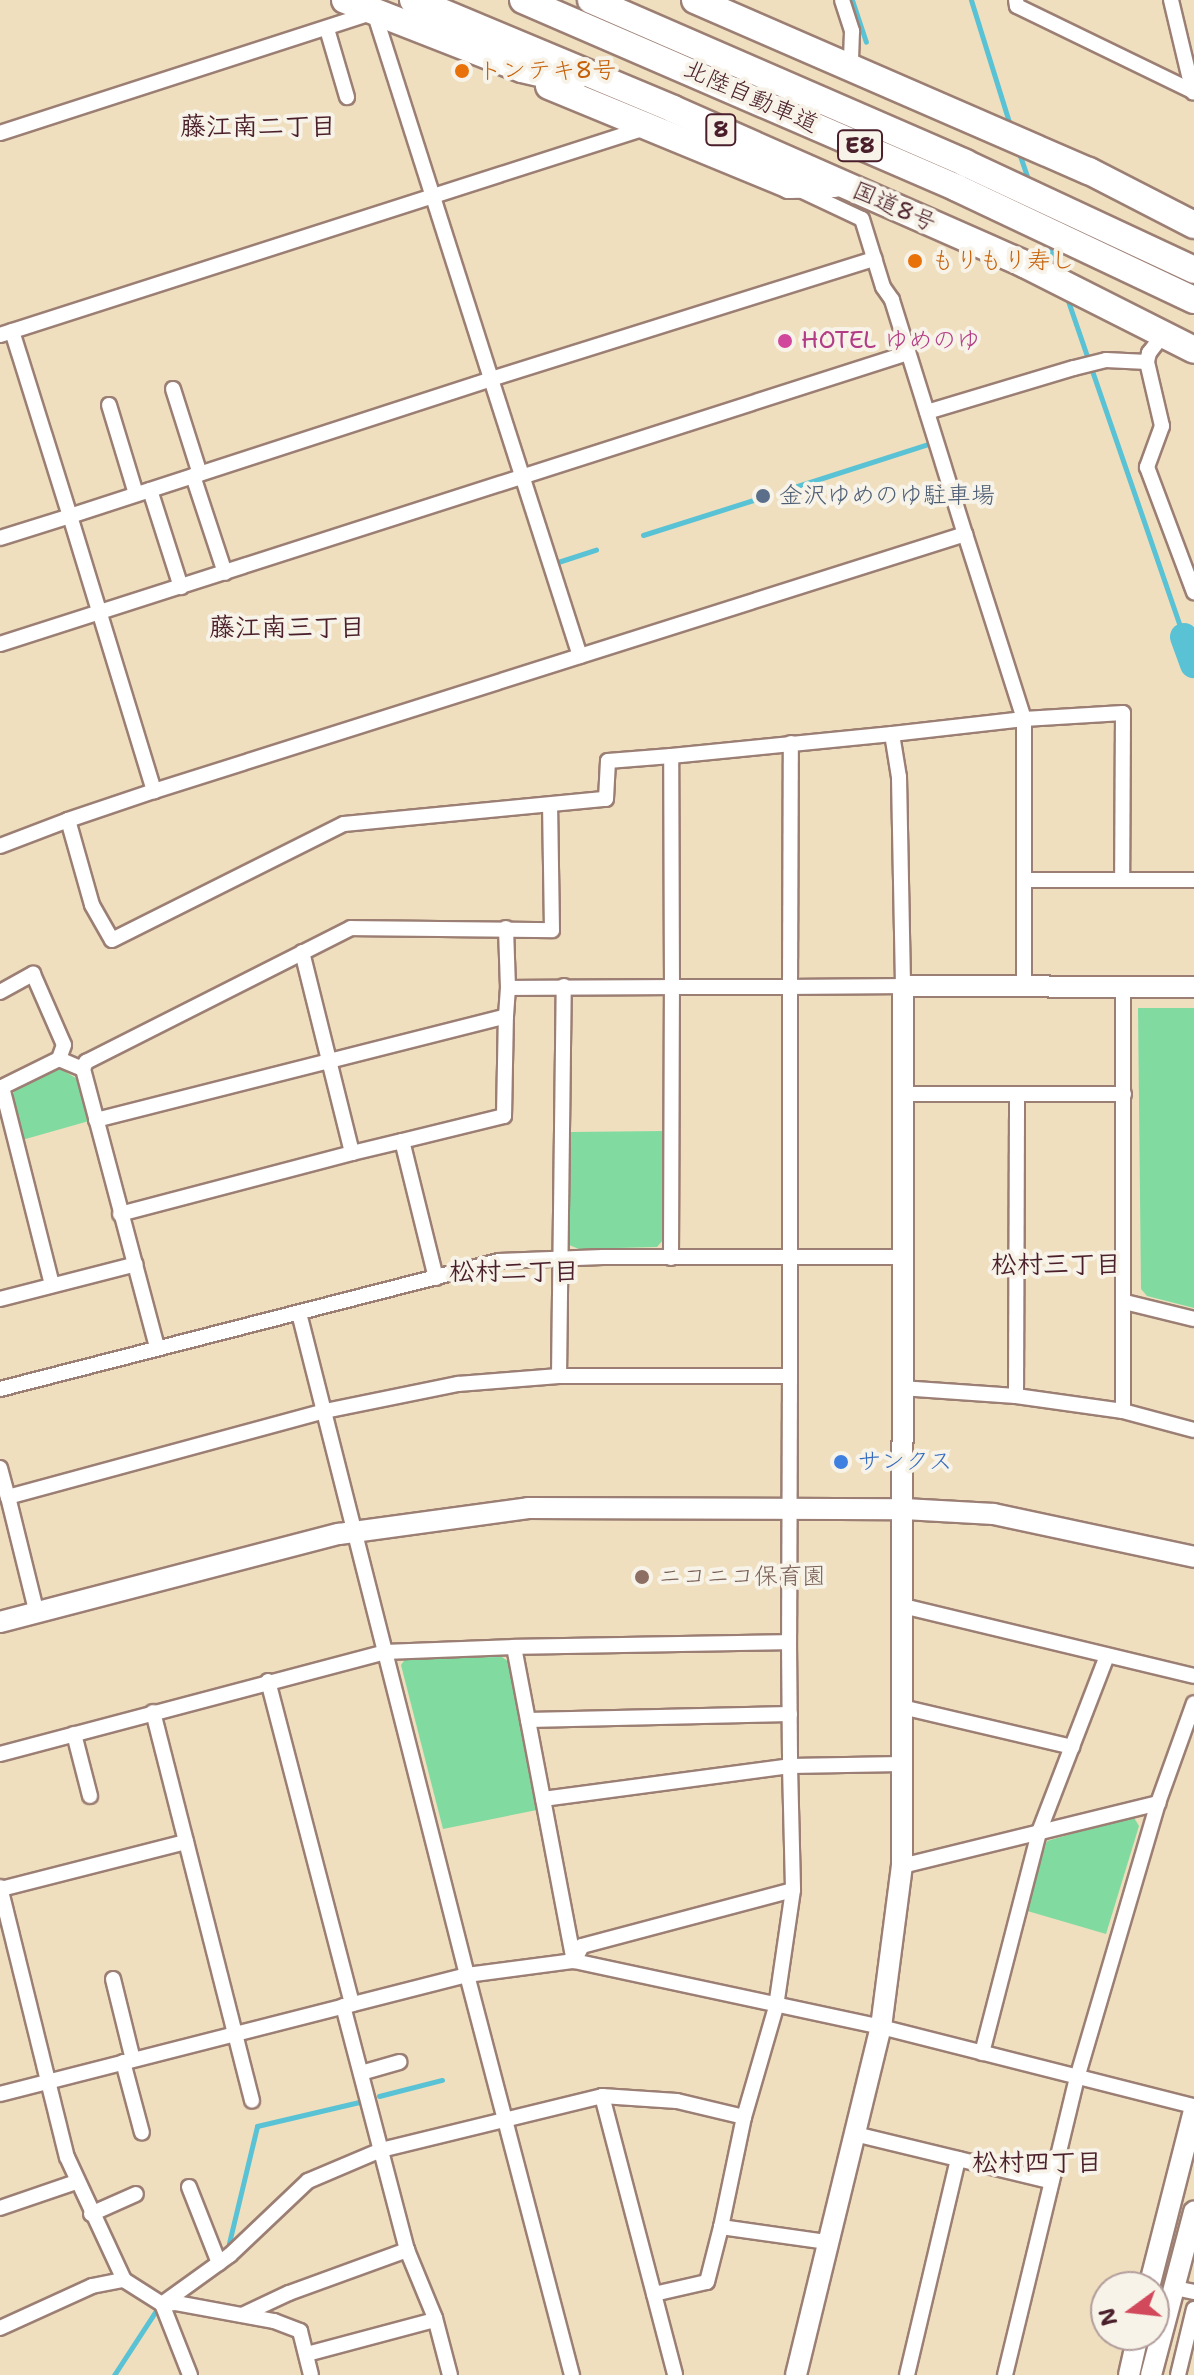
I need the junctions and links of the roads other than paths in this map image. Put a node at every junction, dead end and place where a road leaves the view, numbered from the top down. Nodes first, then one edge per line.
1 (345, 0) edge
2 (413, 0) edge
3 (523, 0) edge
4 (591, 0) edge
5 (695, 0) edge
6 (842, 0) edge
7 (1016, 0) edge
8 (1171, 0) edge
9 (374, 12) junction
10 (327, 29) junction
11 (851, 66) junction
12 (522, 69) junction
13 (1194, 92) edge
14 (347, 97) dead end
15 (673, 109) junction
16 (642, 124) junction
17 (0, 133) edge
18 (842, 184) junction
19 (789, 185) junction
20 (433, 196) junction
21 (1194, 225) edge
22 (875, 259) junction
23 (1194, 270) edge
24 (1194, 300) edge
25 (1152, 330) junction
26 (6, 333) edge
27 (1194, 350) edge
28 (908, 353) junction
29 (1147, 362) junction
30 (491, 379) junction
31 (173, 389) dead end
32 (109, 405) dead end
33 (927, 412) junction
34 (197, 475) junction
35 (523, 477) junction
36 (143, 492) junction
37 (70, 516) junction
38 (965, 534) junction
39 (0, 538) edge
40 (225, 573) junction
41 (181, 587) junction
42 (1194, 592) edge
43 (100, 613) junction
44 (0, 644) edge
45 (580, 656) junction
46 (1024, 719) junction
47 (892, 734) junction
48 (791, 743) junction
49 (671, 756) junction
50 (154, 791) junction
51 (550, 805) junction
52 (68, 820) junction
53 (0, 846) edge
54 (1025, 880) junction
55 (1122, 880) junction
56 (1194, 880) edge
57 (506, 928) junction
58 (302, 952) junction
59 (564, 986) junction
60 (903, 986) junction
61 (672, 987) junction
62 (790, 987) junction
63 (1194, 987) edge
64 (508, 988) junction
65 (1024, 988) junction
66 (1123, 988) junction
67 (0, 992) edge
68 (506, 1016) junction
69 (59, 1059) junction
70 (330, 1061) junction
71 (83, 1069) junction
72 (1, 1088) edge
73 (904, 1094) junction
74 (1017, 1094) junction
75 (1124, 1094) junction
76 (96, 1120) junction
77 (402, 1141) junction
78 (352, 1153) junction
79 (120, 1214) junction
80 (901, 1257) junction
81 (560, 1258) junction
82 (671, 1258) junction
83 (792, 1258) junction
84 (136, 1264) junction
85 (436, 1278) junction
86 (52, 1285) junction
87 (0, 1299) edge
88 (1125, 1302) junction
89 (299, 1313) junction
90 (1194, 1319) edge
91 (157, 1348) junction
92 (559, 1376) junction
93 (790, 1376) junction
94 (901, 1388) junction
95 (0, 1389) edge
96 (1016, 1396) junction
97 (325, 1411) junction
98 (1123, 1411) junction
99 (1194, 1430) edge
100 (0, 1468) edge
101 (8, 1497) junction
102 (791, 1509) junction
103 (904, 1509) junction
104 (356, 1531) junction
105 (1194, 1557) edge
106 (903, 1606) junction
107 (37, 1614) junction
108 (0, 1622) edge
109 (789, 1642) junction
110 (514, 1647) junction
111 (385, 1652) junction
112 (1107, 1656) junction
113 (1194, 1676) edge
114 (268, 1681) junction
115 (1194, 1703) edge
116 (902, 1707) junction
117 (153, 1712) junction
118 (790, 1714) junction
119 (528, 1720) junction
120 (74, 1734) junction
121 (1072, 1747) junction
122 (0, 1754) edge
123 (902, 1764) junction
124 (790, 1766) junction
125 (90, 1796) dead end
126 (543, 1799) junction
127 (1158, 1803) junction
128 (1039, 1832) junction
129 (186, 1842) junction
130 (902, 1866) junction
131 (0, 1888) edge
132 (793, 1890) junction
133 (574, 1961) junction
134 (467, 1975) junction
135 (113, 1979) dead end
136 (348, 2005) junction
137 (776, 2007) junction
138 (881, 2027) junction
139 (235, 2034) junction
140 (982, 2053) junction
141 (128, 2061) junction
142 (399, 2062) dead end
143 (361, 2073) junction
144 (1077, 2078) junction
145 (46, 2082) junction
146 (0, 2094) edge
147 (602, 2096) junction
148 (252, 2101) dead end
149 (1194, 2108) edge
150 (744, 2117) junction
151 (503, 2121) junction
152 (142, 2133) dead end
153 (855, 2134) junction
154 (381, 2150) junction
155 (958, 2159) junction
156 (1050, 2181) junction
157 (76, 2182) junction
158 (189, 2187) dead end
159 (136, 2194) dead end
160 (0, 2208) edge
161 (1194, 2212) edge
162 (91, 2214) junction
163 (721, 2227) junction
164 (826, 2242) junction
165 (407, 2250) junction
166 (219, 2263) junction
167 (1153, 2271) edge
168 (124, 2280) junction
169 (1184, 2290) edge
170 (654, 2294) junction
171 (162, 2304) junction
172 (1194, 2309) edge
173 (241, 2315) junction
174 (435, 2320) junction
175 (0, 2328) edge
176 (1134, 2351) edge
177 (307, 2354) junction
178 (190, 2375) edge
179 (311, 2375) edge
180 (450, 2375) edge
181 (572, 2375) edge
182 (675, 2375) edge
183 (796, 2375) edge
184 (907, 2375) edge
185 (1005, 2375) edge
186 (1129, 2375) edge
187 (1151, 2375) edge
188 (1178, 2375) edge

1 - 9 highway
2 - 15 highway, 国道8号 / 8
3 - 24 highway, 北陸自動車道 / E8
4 - 23 highway, 北陸自動車道 / E8
5 - 11 highway
6 - 11 street
7 - 13 street
8 - 13 street
9 - 10 street
9 - 12 highway
9 - 20 street
10 - 14 street
10 - 17 street
11 - 21 highway
12 - 15 highway
12 - 16 highway
15 - 18 highway, 国道8号 / 8
16 - 19 highway
16 - 20 street
18 - 19 highway
18 - 25 highway, 国道8号 / 8
19 - 22 street
20 - 26 street
20 - 30 street
22 - 28 street
22 - 30 street
25 - 27 highway, 国道8号 / 8
25 - 29 street
26 - 37 street
28 - 33 street
28 - 35 street
29 - 33 street
29 - 42 street
30 - 34 street
30 - 35 street
31 - 34 street
32 - 36 street
33 - 38 street
34 - 36 street
34 - 40 street
35 - 40 street
35 - 45 street
36 - 37 street
36 - 41 street
37 - 39 street
37 - 43 street
38 - 45 street
38 - 46 street
40 - 41 street
41 - 43 street
43 - 44 street
43 - 50 street
45 - 50 street
46 - 47 street
46 - 54 street
46 - 55 street
47 - 48 street
47 - 60 street
48 - 49 street
48 - 62 street
49 - 51 street
49 - 61 street
50 - 52 street
51 - 52 street
51 - 57 street
52 - 53 street
54 - 55 street
54 - 65 street
55 - 56 street
57 - 58 street
57 - 64 street
58 - 70 street
58 - 71 street
59 - 61 street
59 - 64 street
59 - 81 street
60 - 62 street
60 - 65 street
60 - 73 street
61 - 62 street
61 - 82 street
62 - 83 street
63 - 66 street
64 - 68 street
65 - 66 street
66 - 75 street
67 - 69 street
68 - 70 street
68 - 77 street
69 - 71 street
69 - 72 street
70 - 76 street
70 - 78 street
71 - 76 street
72 - 86 street
73 - 74 street
73 - 80 street
74 - 75 street
74 - 96 street
75 - 88 street
76 - 79 street
77 - 78 street
77 - 85 street
78 - 79 street
79 - 84 street
80 - 83 street
80 - 94 street
81 - 82 street
81 - 85 street
81 - 92 street
82 - 83 street
83 - 93 street
84 - 86 street
84 - 91 street
85 - 89 street
86 - 87 street
88 - 90 street
88 - 98 street
89 - 91 street
89 - 97 street
91 - 95 street
92 - 93 street
92 - 97 street
93 - 102 street
94 - 96 street
94 - 103 street
96 - 98 street
97 - 101 street
97 - 104 street
98 - 99 street
100 - 101 street
101 - 107 street
102 - 103 street
102 - 104 street
102 - 109 street
103 - 105 street
103 - 106 street
104 - 107 street
104 - 111 street
106 - 112 street
106 - 116 street
107 - 108 street
109 - 110 street
109 - 118 street
110 - 111 street
110 - 119 street
111 - 114 street
111 - 134 street
112 - 113 street
112 - 121 street
114 - 117 street
114 - 136 street
115 - 127 street
116 - 121 street
116 - 123 street
117 - 120 street
117 - 129 street
118 - 119 street
118 - 124 street
119 - 126 street
120 - 122 street
120 - 125 street
121 - 128 street
123 - 124 street
123 - 130 street
124 - 126 street
124 - 132 street
126 - 133 street
127 - 128 street
127 - 144 street
128 - 130 street
128 - 140 street
129 - 131 street
129 - 139 street
130 - 138 street
131 - 145 street
132 - 133 street
132 - 137 street
133 - 134 street
133 - 137 street
134 - 136 street
134 - 151 street
135 - 141 street
136 - 139 street
136 - 143 street
137 - 138 street
137 - 150 street
138 - 140 street
138 - 153 street
139 - 141 street
139 - 148 street
140 - 144 street
141 - 145 street
141 - 152 street
142 - 143 street
143 - 154 street
144 - 149 street
144 - 156 street
145 - 146 street
145 - 157 street
147 - 150 street
147 - 151 street
147 - 170 street
149 - 167 street
150 - 163 street
151 - 154 street
151 - 181 street
153 - 155 street
153 - 164 street
154 - 165 street
154 - 166 street
155 - 156 street
155 - 184 street
156 - 185 street
157 - 160 street
157 - 162 street
158 - 166 street
159 - 162 street
161 - 169 street
162 - 168 street
163 - 164 street
163 - 170 street
164 - 183 street
165 - 173 street
165 - 174 street
166 - 171 street
168 - 171 street
168 - 175 street
169 - 187 street
170 - 182 street
171 - 173 street
171 - 178 street
172 - 188 street
173 - 177 street
174 - 177 street
174 - 180 street
176 - 186 street
177 - 179 street

